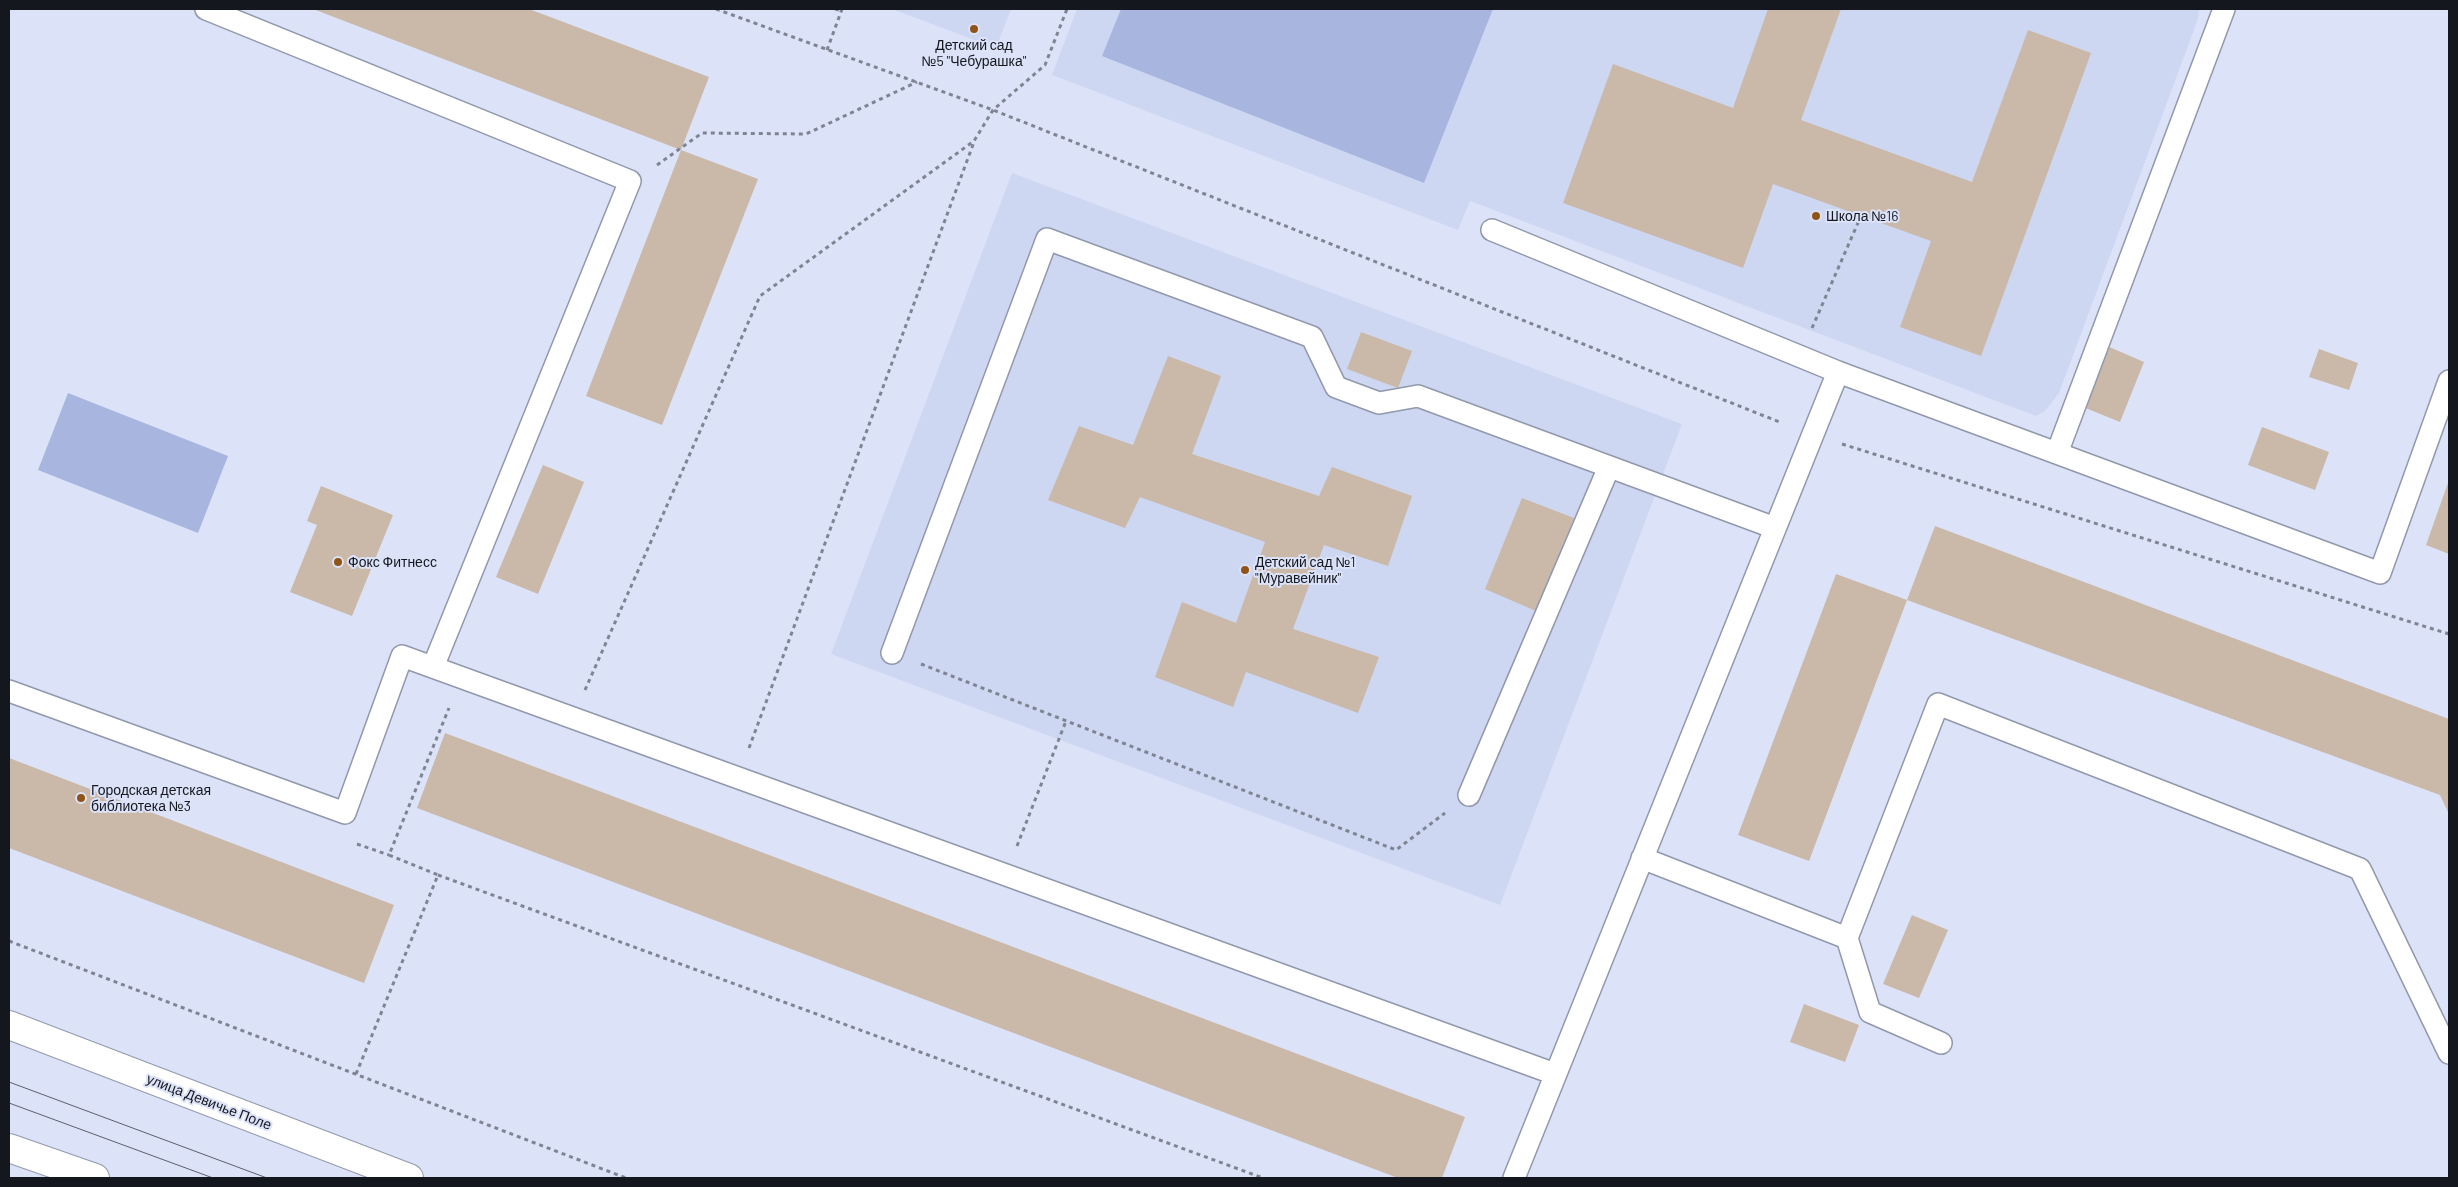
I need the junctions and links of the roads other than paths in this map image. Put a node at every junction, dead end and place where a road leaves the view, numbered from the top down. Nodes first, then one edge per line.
1 (206, 9) edge
2 (2224, 9) edge
3 (1492, 230) dead end
4 (1838, 372) junction
5 (2449, 381) edge
6 (2057, 453) junction
7 (1609, 466) junction
8 (1775, 528) junction
9 (892, 653) road end
10 (433, 667) junction
11 (9, 691) edge
12 (1469, 795) road end
13 (1642, 858) junction
14 (1847, 938) junction
15 (9, 1025) edge
16 (1941, 1043) dead end
17 (2449, 1053) edge
18 (1555, 1074) junction
19 (9, 1148) edge
20 (95, 1178) edge
21 (409, 1178) edge
22 (1514, 1178) edge

1 - 10 lane
2 - 6 lane
3 - 4 lane
4 - 6 lane
4 - 8 lane
5 - 6 lane
7 - 8 lane
7 - 9 lane
7 - 12 lane
8 - 13 lane
10 - 11 lane
10 - 18 lane
13 - 14 lane
13 - 18 lane
14 - 16 lane
14 - 17 lane
15 - 21 main road, улица Девичье Поле
18 - 22 lane
19 - 20 main road

